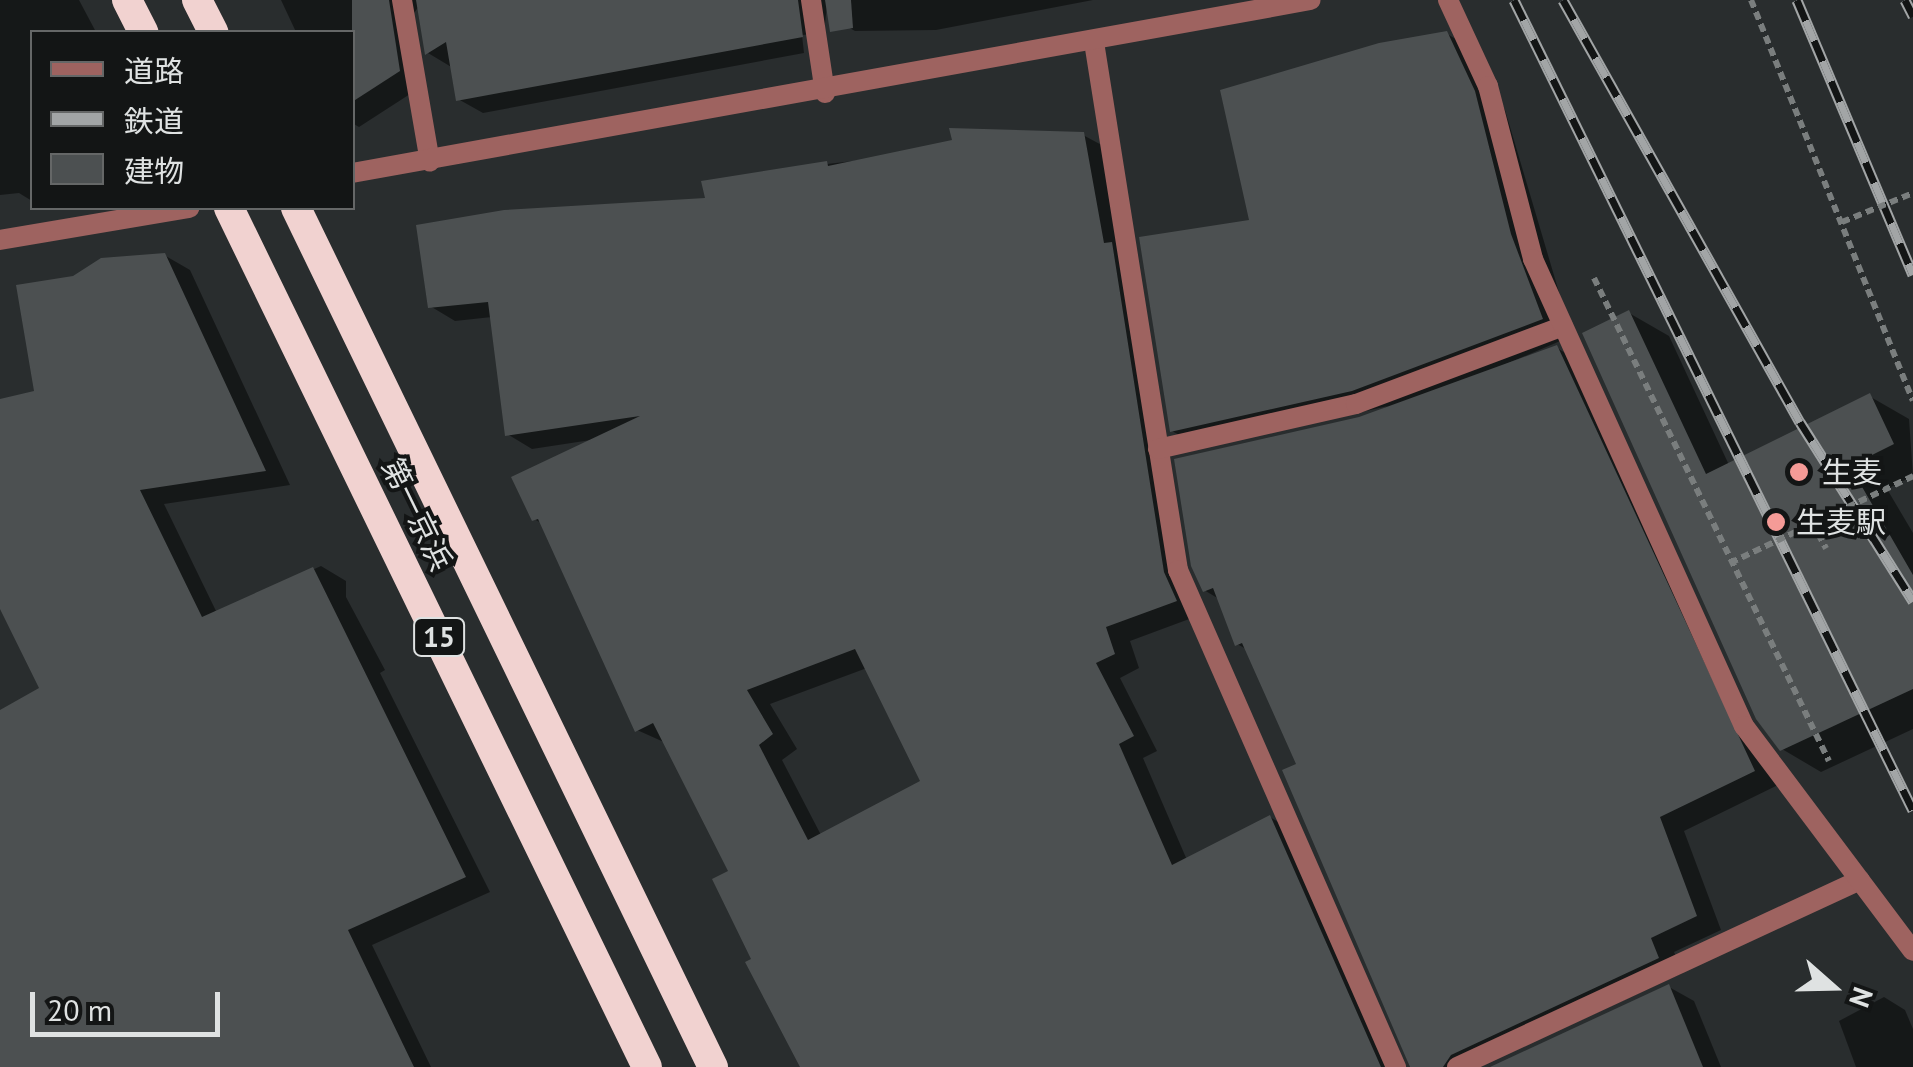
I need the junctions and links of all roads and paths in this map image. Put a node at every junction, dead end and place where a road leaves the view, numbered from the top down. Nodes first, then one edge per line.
1 (127, 0) edge
2 (197, 0) edge
3 (402, 0) edge
4 (811, 0) edge
5 (1311, 0) edge
6 (1448, 0) edge
7 (1751, 0) edge
8 (142, 30) edge
9 (211, 30) edge
10 (1094, 42) junction
11 (825, 93) junction
12 (430, 162) junction
13 (355, 174) edge
14 (1913, 192) edge
15 (177, 210) edge
16 (230, 210) edge
17 (297, 210) edge
18 (1842, 222) junction
19 (0, 240) edge
20 (1563, 326) junction
21 (1638, 372) dead end
22 (1913, 400) edge
23 (1158, 450) junction
24 (1913, 476) edge
25 (1812, 522) junction
26 (1826, 548) dead end
27 (1730, 564) junction
28 (1800, 702) dead end
29 (1860, 880) junction
30 (1913, 951) edge
31 (647, 1067) edge
32 (712, 1067) edge
33 (1396, 1067) edge
34 (1457, 1067) edge

1 - 8 highway
2 - 9 highway
3 - 12 street
4 - 11 street
5 - 10 street
6 - 20 street
7 - 18 path
10 - 11 street
10 - 23 street
11 - 12 street
12 - 13 street
14 - 18 path, bridge
15 - 19 street
16 - 31 highway, 第一京浜 / 15
17 - 32 highway, 第一京浜 / 15
18 - 22 path
20 - 23 street
20 - 29 street
21 - 27 path
23 - 33 street
24 - 25 path, bridge
25 - 26 path
25 - 27 path, bridge
27 - 28 path
29 - 30 street
29 - 34 street

